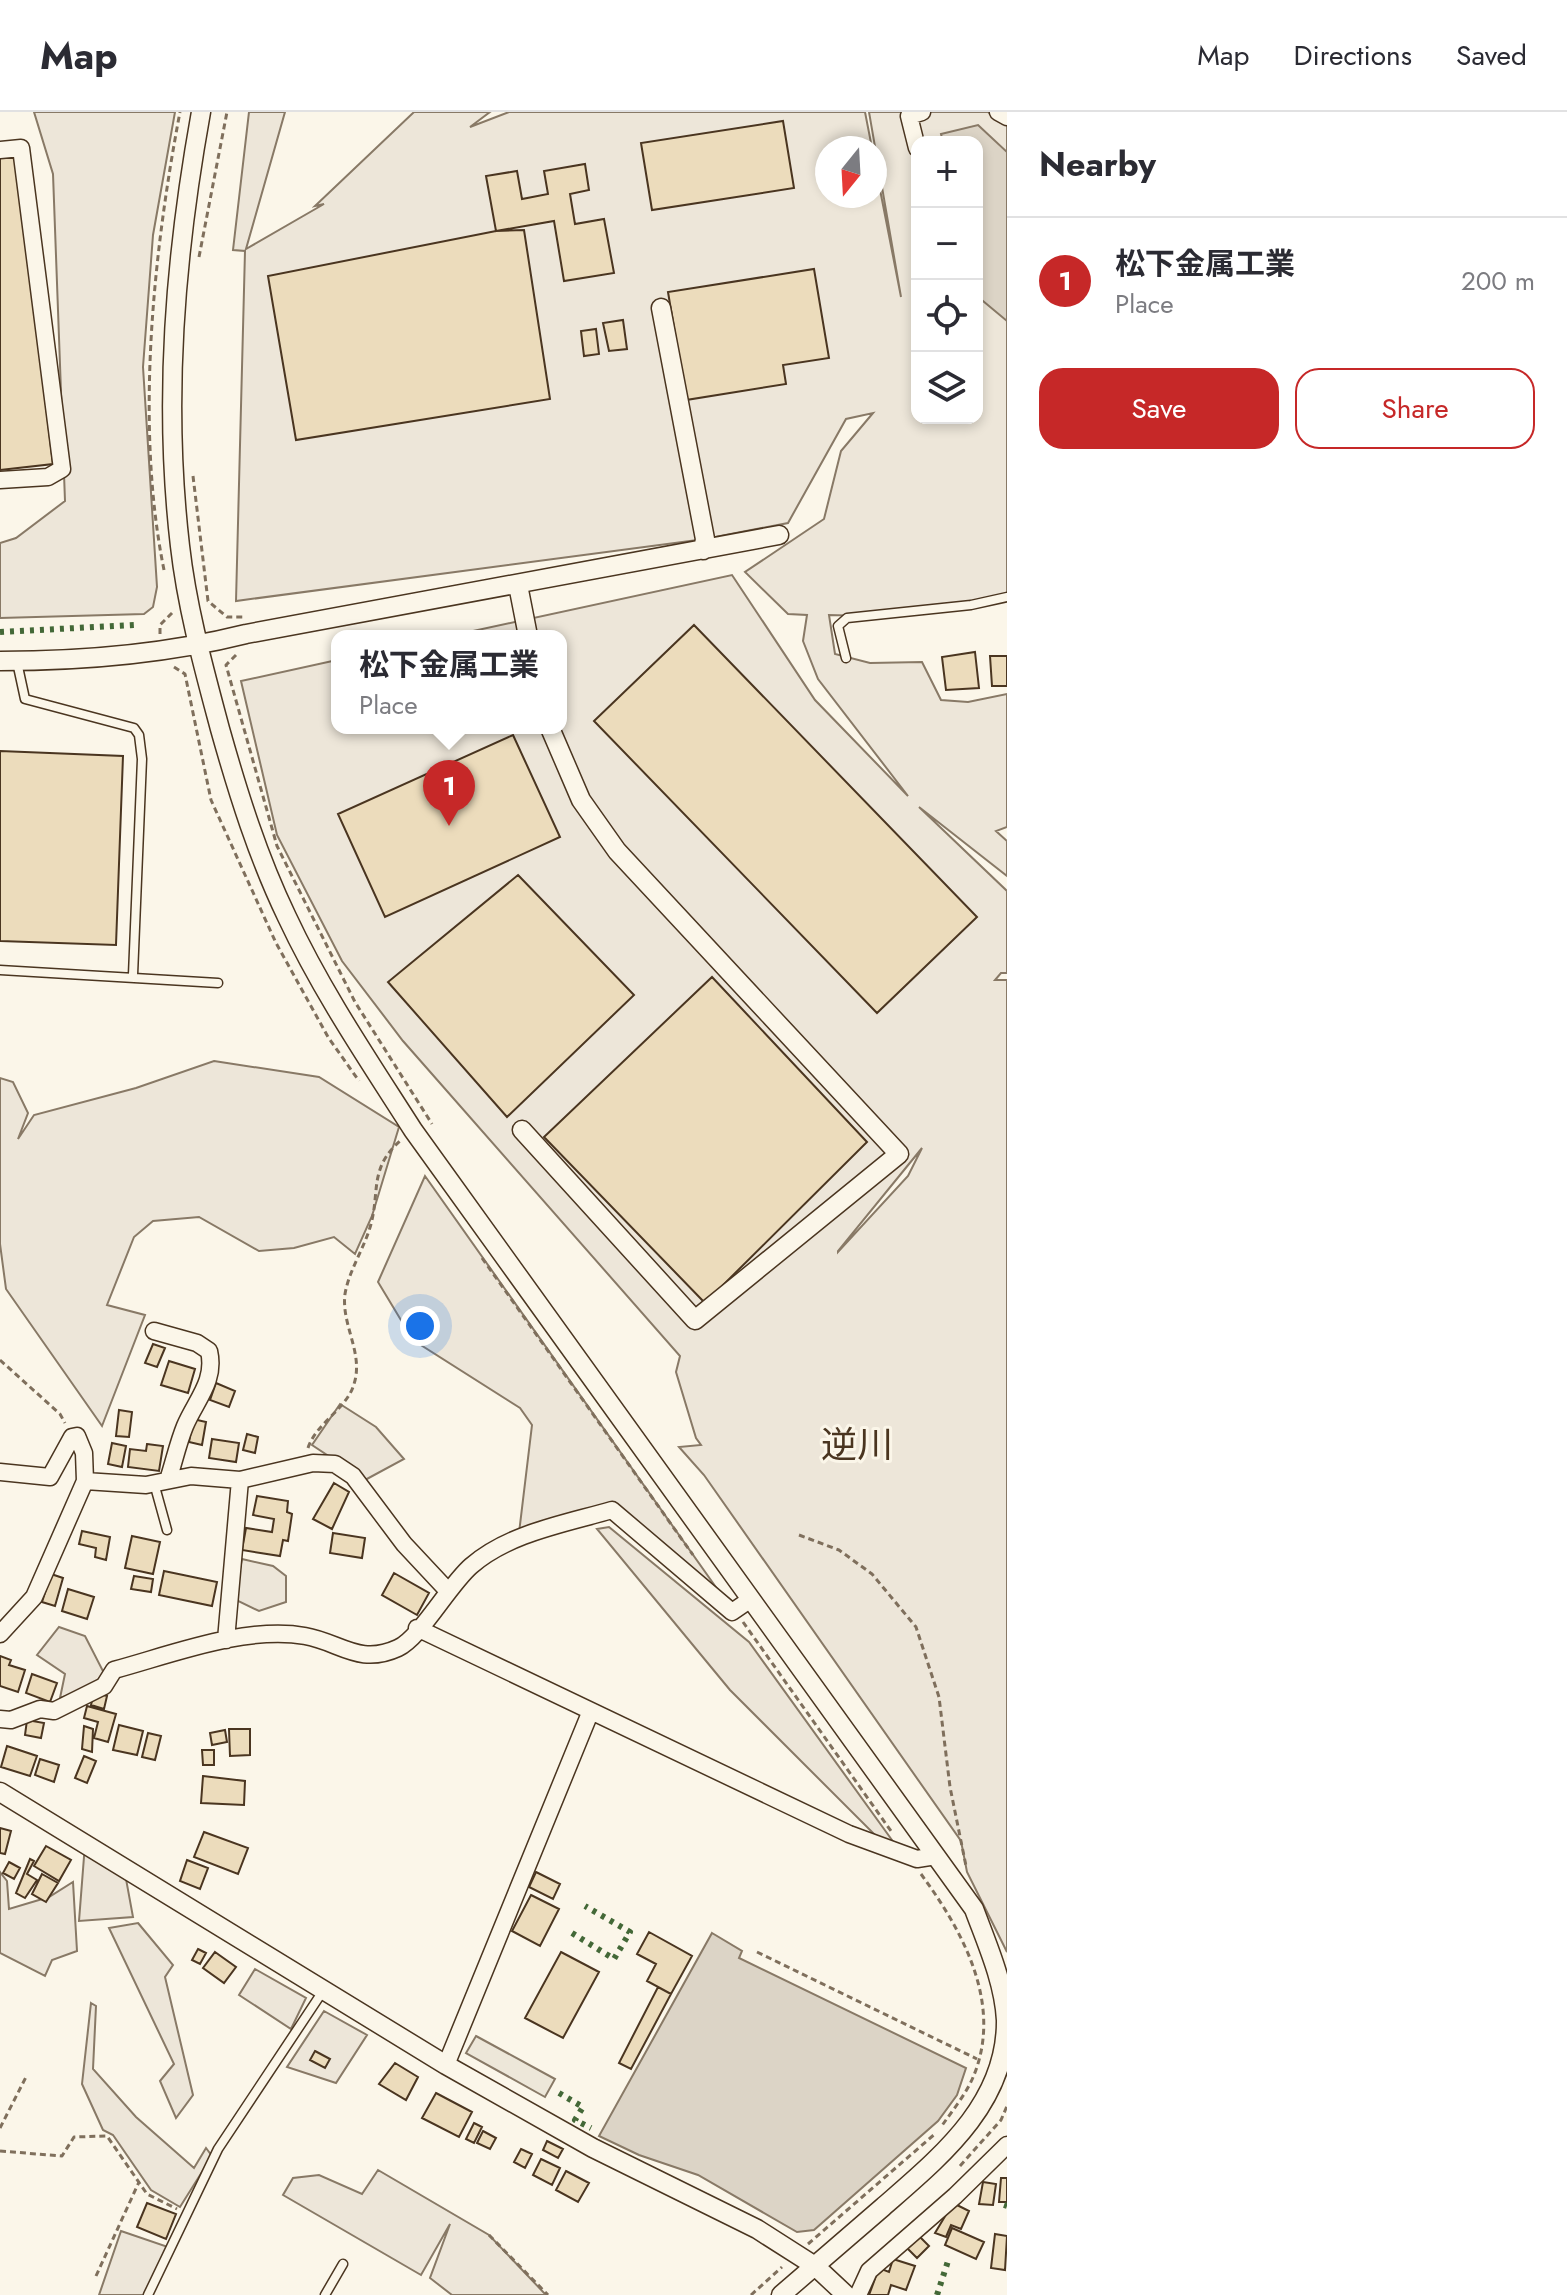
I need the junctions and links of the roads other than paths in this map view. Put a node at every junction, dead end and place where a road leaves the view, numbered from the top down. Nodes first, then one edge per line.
1 (201, 112) edge
2 (922, 112) edge
3 (998, 112) edge
4 (1007, 117) edge
5 (914, 136) edge
6 (0, 150) edge
7 (661, 308) dead end
8 (0, 480) edge
9 (779, 535) dead end
10 (703, 550) junction
11 (518, 585) junction
12 (1007, 597) edge
13 (527, 630) edge
14 (197, 646) junction
15 (846, 658) dead end
16 (8, 661) edge
17 (553, 734) edge
18 (0, 970) edge
19 (133, 975) junction
20 (218, 983) dead end
21 (522, 1130) dead end
22 (154, 1331) dead end
23 (0, 1472) edge
24 (240, 1480) junction
25 (85, 1481) junction
26 (161, 1482) junction
27 (167, 1530) dead end
28 (447, 1590) junction
29 (751, 1599) junction
30 (417, 1628) junction
31 (0, 1634) edge
32 (226, 1640) junction
33 (590, 1713) junction
34 (0, 1719) edge
35 (0, 1792) edge
36 (936, 1856) junction
37 (324, 1989) junction
38 (446, 2065) junction
39 (1007, 2145) edge
40 (343, 2264) dead end
41 (815, 2266) junction
42 (148, 2295) edge
43 (325, 2295) edge
44 (781, 2295) edge
45 (846, 2295) edge
46 (858, 2295) edge

1 - 14 street
2 - 5 street
3 - 4 street
6 - 8 street
7 - 10 street
9 - 10 street
10 - 11 street
11 - 13 street
11 - 14 street
12 - 15 lane
14 - 16 street
14 - 29 street
16 - 19 lane
17 - 21 street
18 - 19 lane
19 - 20 lane
22 - 26 street
23 - 25 street
24 - 26 street
24 - 28 street
24 - 32 street
25 - 26 street
25 - 31 street
26 - 27 lane
28 - 29 street
28 - 30 street
29 - 36 street
30 - 32 street
30 - 33 street
32 - 34 street
33 - 36 street
33 - 38 street
35 - 37 street
36 - 41 street
37 - 38 street
37 - 42 lane
38 - 41 street
39 - 46 street
40 - 43 lane
41 - 44 street
41 - 45 street

